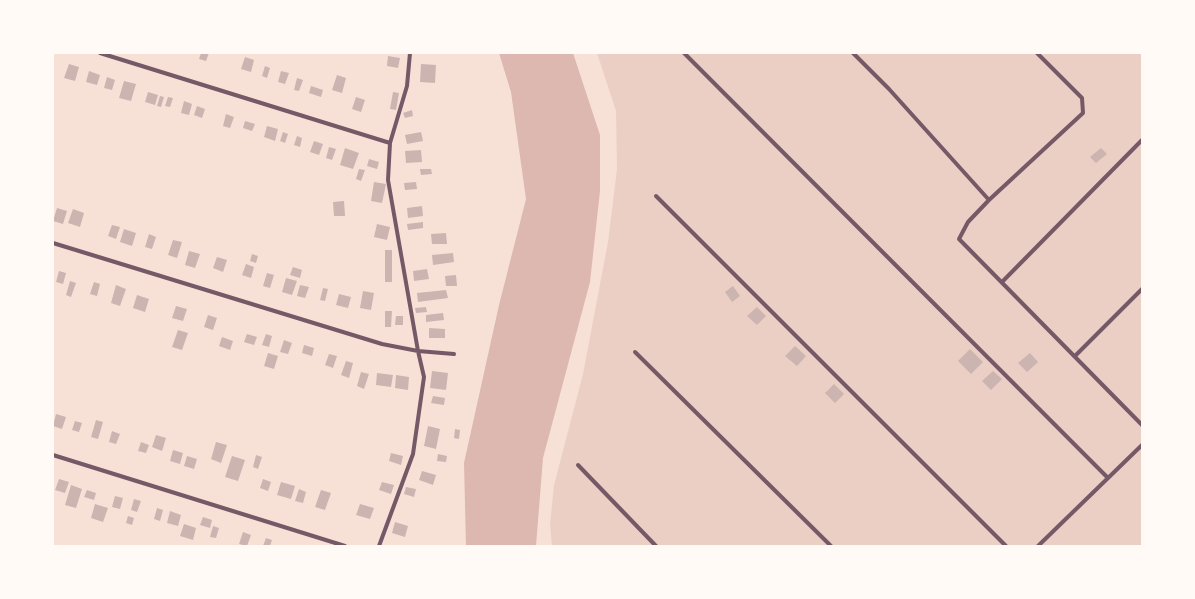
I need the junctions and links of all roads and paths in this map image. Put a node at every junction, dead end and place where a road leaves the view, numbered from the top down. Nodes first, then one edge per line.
1 (100, 53) edge
2 (410, 53) edge
3 (684, 53) edge
4 (853, 53) edge
5 (1037, 53) edge
6 (1142, 140) edge
7 (390, 143) junction
8 (656, 196) dead end
9 (989, 200) junction
10 (53, 243) edge
11 (1002, 282) junction
12 (1142, 289) edge
13 (418, 351) junction
14 (635, 352) dead end
15 (454, 354) dead end
16 (1076, 355) junction
17 (1142, 425) edge
18 (1142, 445) edge
19 (53, 455) edge
20 (578, 465) dead end
21 (1108, 478) junction
22 (337, 545) edge
23 (344, 546) edge
24 (379, 546) edge
25 (656, 546) edge
26 (831, 546) edge
27 (1006, 546) edge
28 (1038, 546) edge

1 - 7 street
2 - 7 street
3 - 21 street
4 - 9 street
5 - 9 street
6 - 11 street
7 - 13 street
8 - 27 street
9 - 11 street
10 - 13 street
11 - 16 street
12 - 16 street
13 - 15 street
13 - 24 street
14 - 26 street
16 - 17 street
18 - 21 street
19 - 22 street
20 - 25 street
21 - 28 street
22 - 23 street

